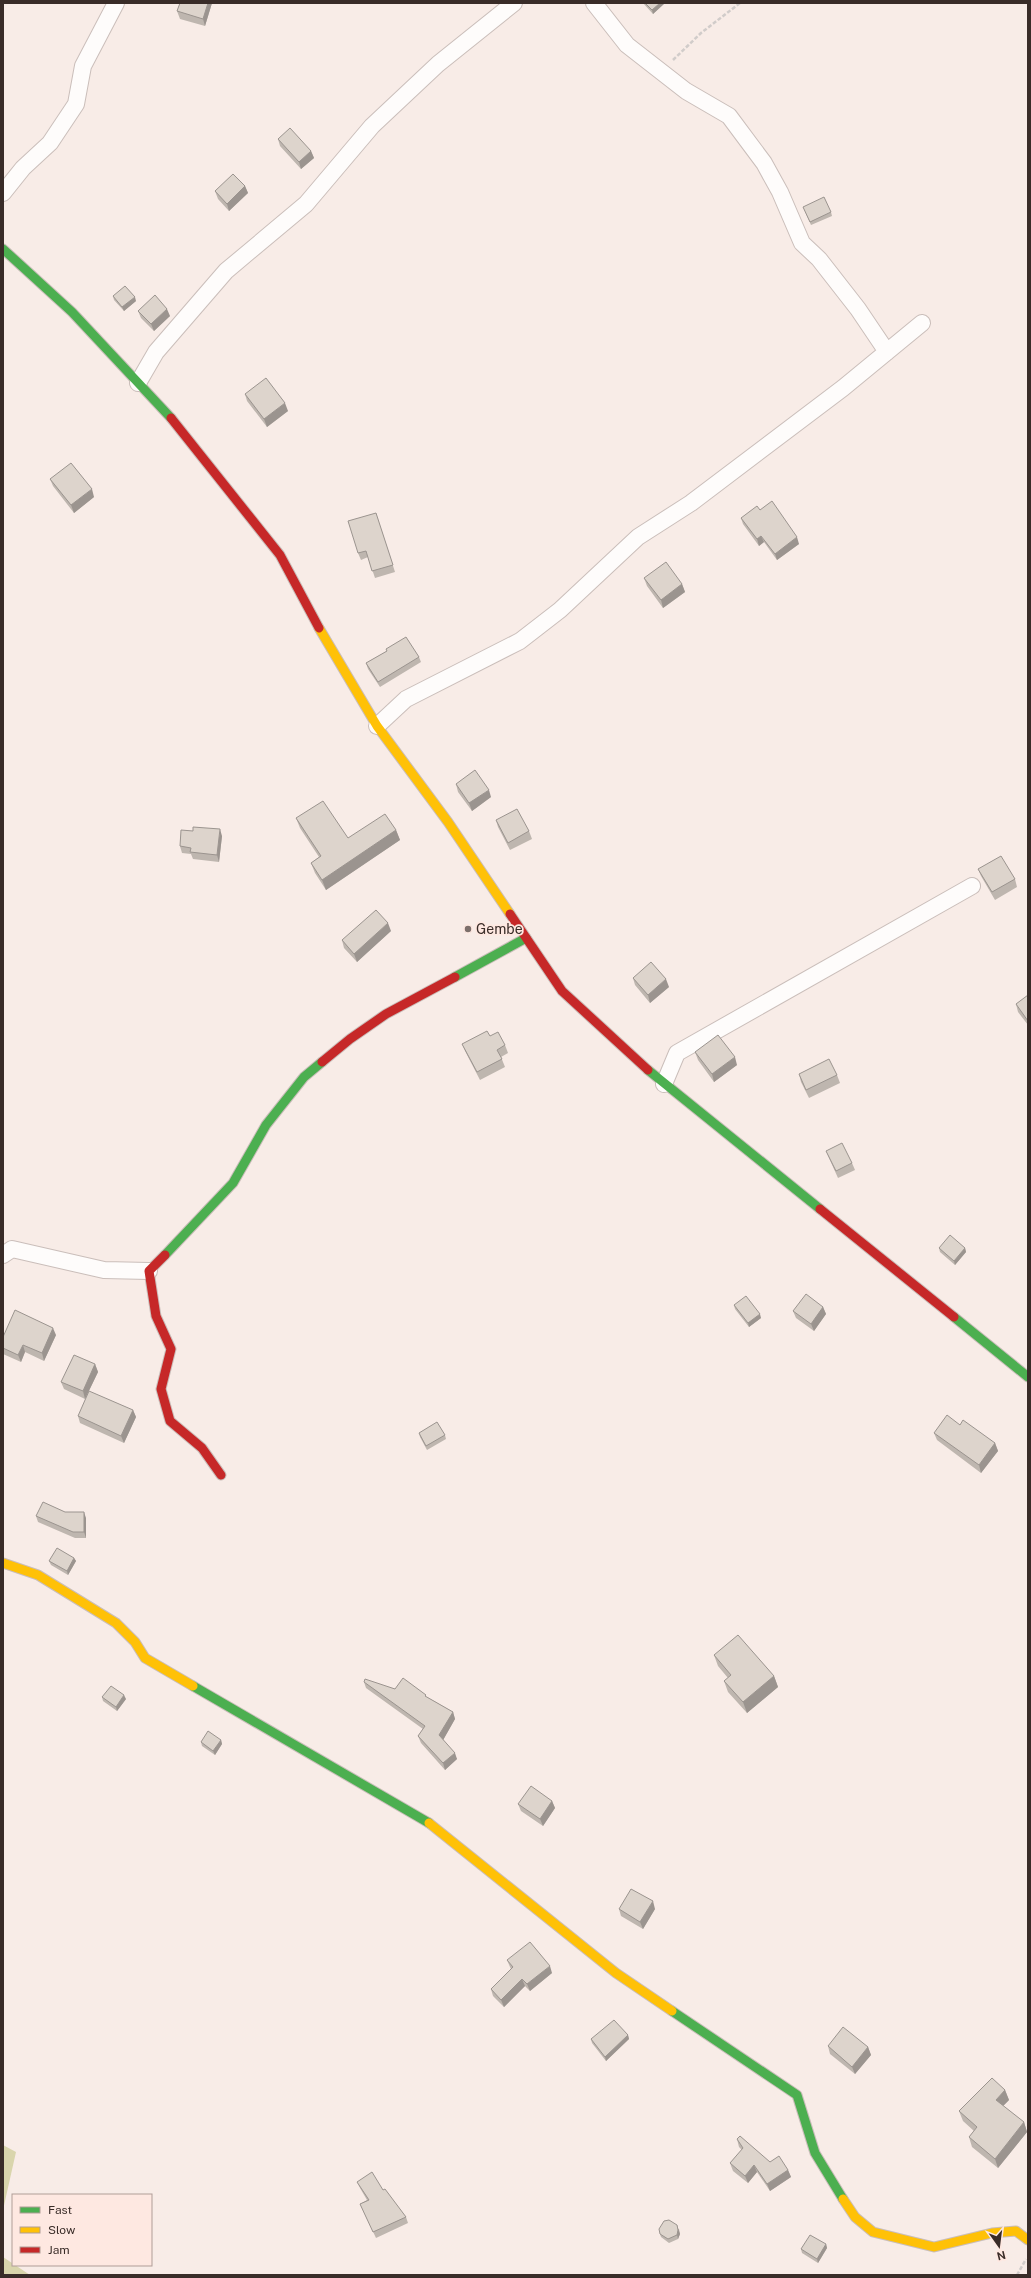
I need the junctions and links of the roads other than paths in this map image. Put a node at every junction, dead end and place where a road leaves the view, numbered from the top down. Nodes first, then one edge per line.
1 (116, 3) edge
2 (514, 3) edge
3 (594, 3) edge
4 (3, 193) edge
5 (3, 249) edge
6 (922, 323) dead end
7 (887, 352) junction
8 (138, 383) junction
9 (377, 726) junction
10 (972, 886) dead end
11 (526, 938) junction
12 (664, 1084) junction
13 (3, 1256) edge
14 (149, 1272) junction
15 (1028, 1377) edge
16 (221, 1475) dead end
17 (3, 1563) edge
18 (1028, 2240) edge

1 - 4 street
2 - 8 street
3 - 7 street
5 - 8 street
6 - 7 street
7 - 9 street
8 - 9 street
9 - 11 street
10 - 12 street
11 - 12 street
11 - 14 street
12 - 15 street
13 - 14 street
14 - 16 street
17 - 18 street

